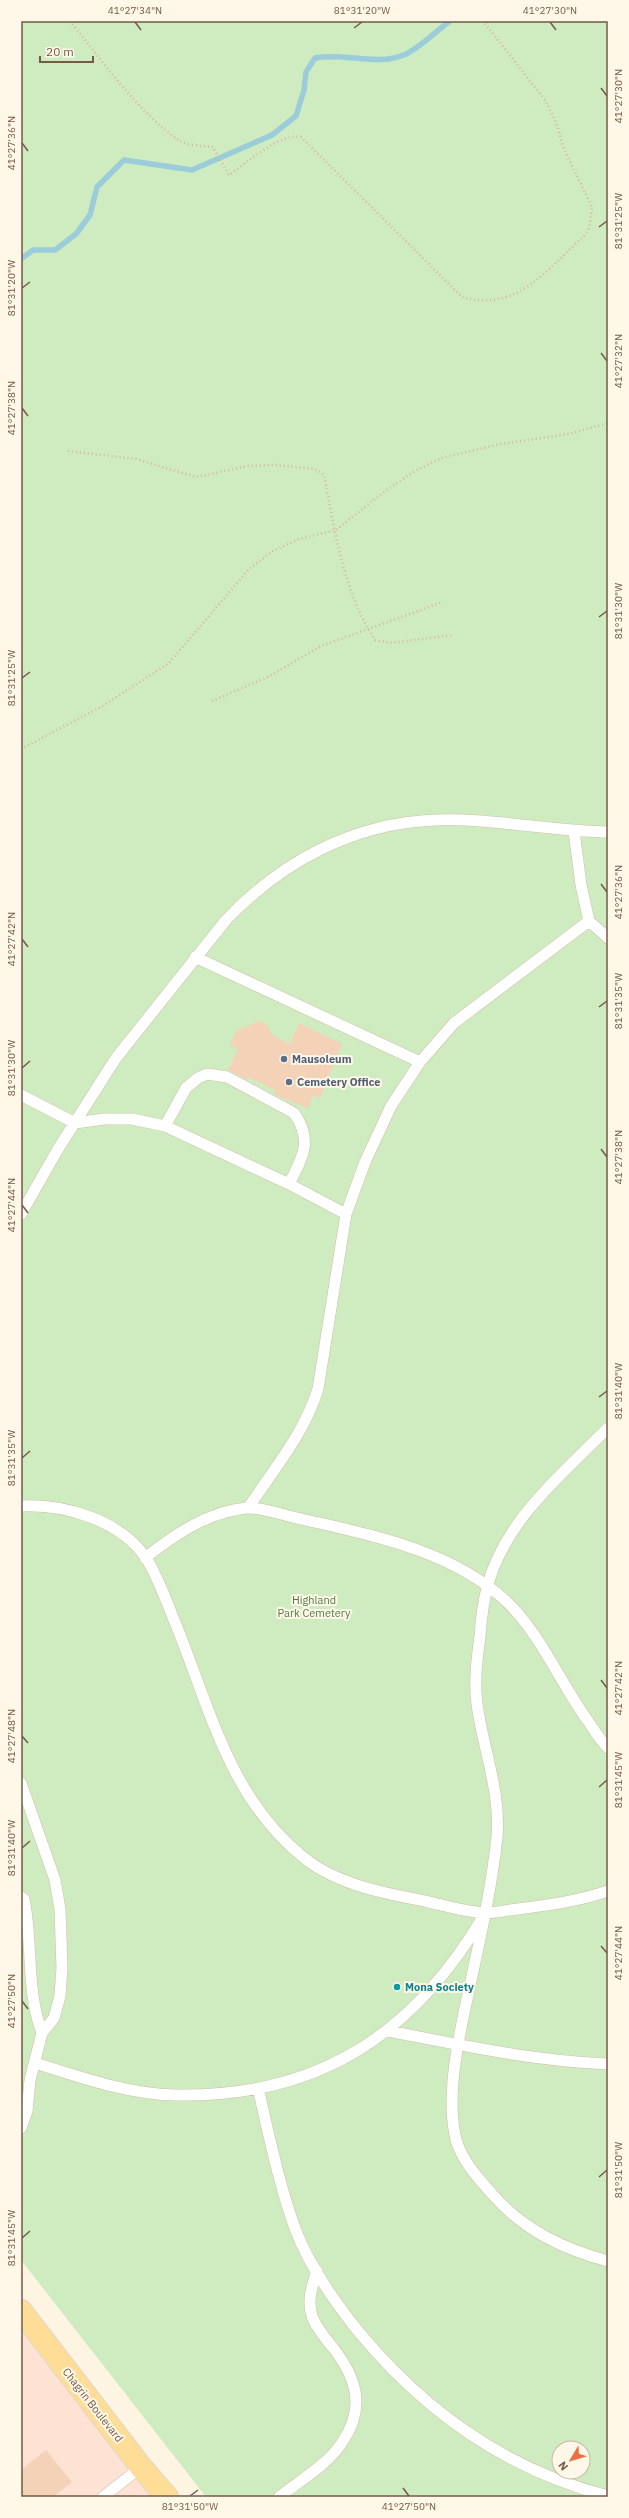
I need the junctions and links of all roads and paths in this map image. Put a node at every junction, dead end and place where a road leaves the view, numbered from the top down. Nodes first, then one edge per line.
1 (70, 21) edge
2 (483, 21) edge
3 (608, 423) edge
4 (68, 451) dead end
5 (336, 530) junction
6 (443, 602) dead end
7 (368, 628) junction
8 (454, 635) dead end
9 (212, 701) dead end
10 (21, 749) edge
11 (574, 832) junction
12 (608, 832) edge
13 (589, 921) junction
14 (608, 938) edge
15 (195, 957) junction
16 (420, 1062) junction
17 (21, 1095) edge
18 (75, 1123) junction
19 (165, 1126) junction
20 (289, 1184) junction
21 (21, 1214) edge
22 (346, 1214) junction
23 (608, 1428) edge
24 (21, 1506) edge
25 (248, 1508) junction
26 (146, 1558) junction
27 (487, 1587) junction
28 (608, 1748) edge
29 (21, 1783) edge
30 (608, 1890) edge
31 (21, 1897) edge
32 (485, 1913) junction
33 (388, 2031) junction
34 (42, 2033) junction
35 (458, 2044) junction
36 (35, 2064) junction
37 (608, 2064) edge
38 (30, 2080) junction
39 (258, 2088) junction
40 (21, 2089) edge
41 (21, 2128) edge
42 (608, 2260) edge
43 (317, 2271) junction
44 (21, 2311) edge
45 (141, 2467) junction
46 (608, 2496) edge
47 (102, 2497) edge
48 (167, 2497) edge
49 (279, 2497) edge

1 - 2 path
3 - 5 path
4 - 5 path
5 - 7 path
5 - 10 path
6 - 7 path
7 - 8 path
7 - 9 path
11 - 12 lane
11 - 13 lane
11 - 15 lane
13 - 14 lane
13 - 16 lane
15 - 16 lane
15 - 18 lane
16 - 22 lane
17 - 18 lane
18 - 19 lane
18 - 21 lane
19 - 20 lane
19 - 20 lane
20 - 22 lane
22 - 25 lane
23 - 27 lane
24 - 26 lane
25 - 26 lane
25 - 27 lane
26 - 32 lane
27 - 28 lane
27 - 32 lane
29 - 34 lane
30 - 32 lane
31 - 34 lane
32 - 33 lane
32 - 35 lane
33 - 35 lane
33 - 39 lane
34 - 36 lane
35 - 37 lane
35 - 42 lane
36 - 38 lane
36 - 39 lane
38 - 40 lane
38 - 41 lane
39 - 43 lane
43 - 46 lane
43 - 49 lane
44 - 45 main road, Chagrin Boulevard
45 - 47 lane
45 - 48 main road, Chagrin Boulevard

